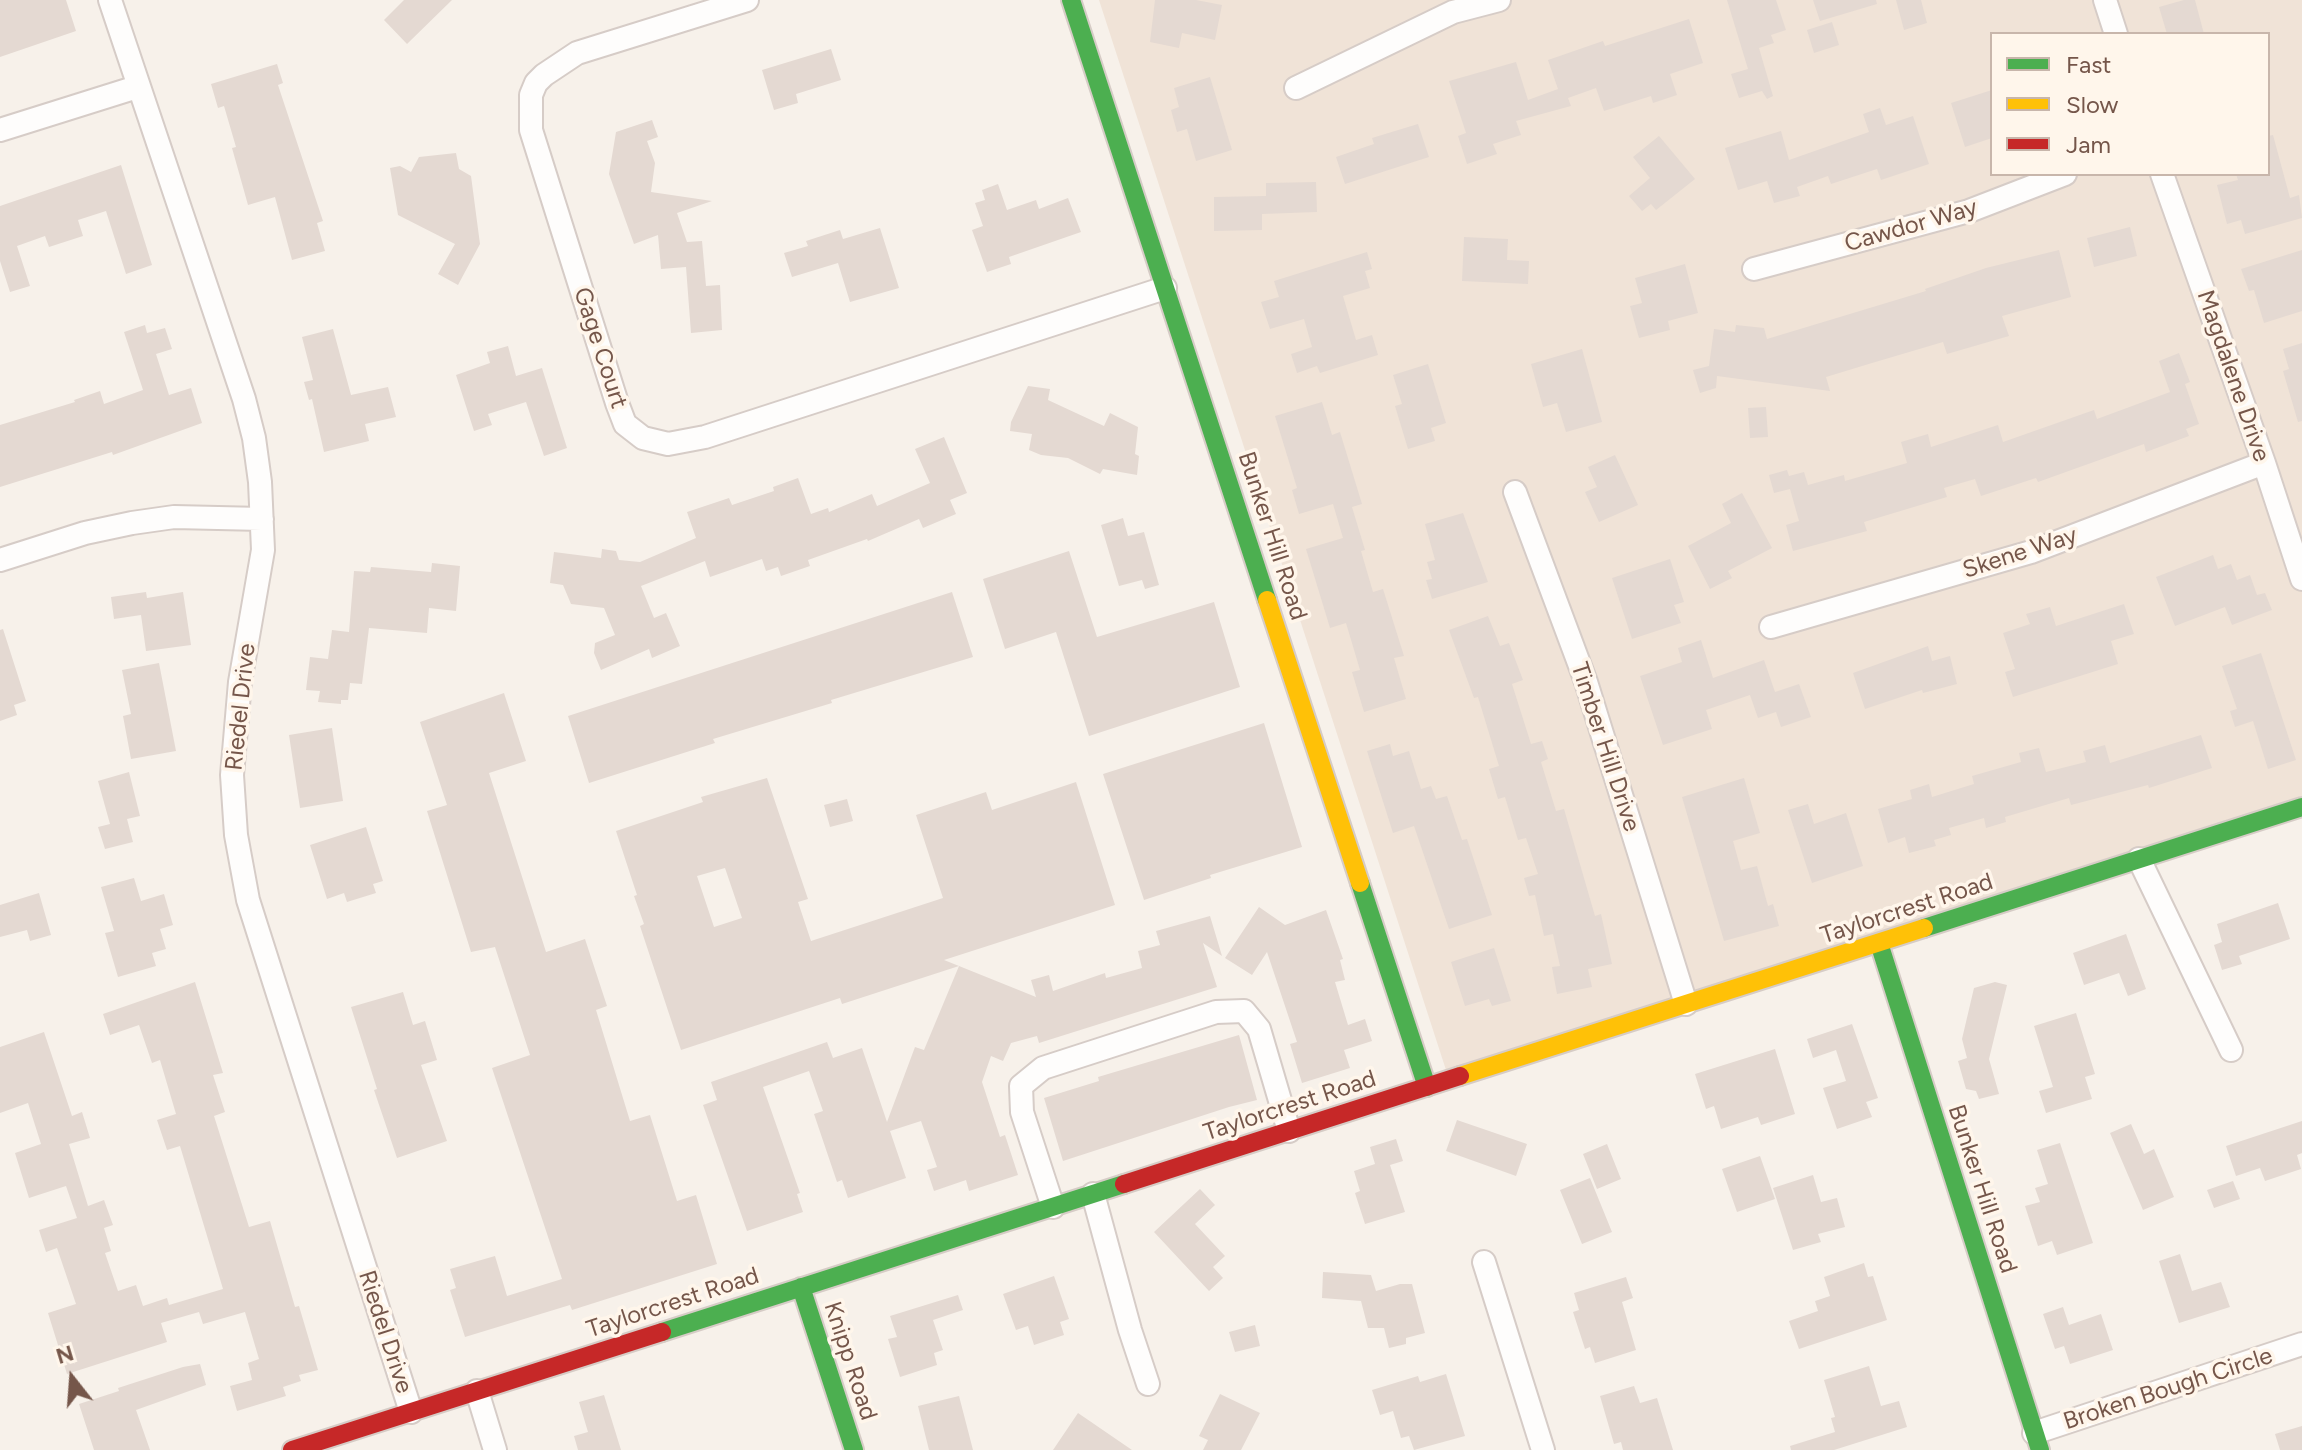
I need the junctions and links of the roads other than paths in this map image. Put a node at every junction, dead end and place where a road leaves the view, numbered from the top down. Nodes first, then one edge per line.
1 (110, 0) edge
2 (747, 0) edge
3 (1071, 0) edge
4 (1499, 0) edge
5 (2105, 0) edge
6 (2115, 32) edge
7 (137, 87) junction
8 (1296, 88) dead end
9 (0, 130) edge
10 (2060, 176) edge
11 (2163, 176) edge
12 (1754, 269) dead end
13 (1165, 288) junction
14 (2264, 463) junction
15 (1515, 492) dead end
16 (262, 519) junction
17 (0, 560) edge
18 (2302, 579) edge
19 (1771, 627) dead end
20 (2302, 807) edge
21 (2139, 859) junction
22 (1879, 943) junction
23 (1686, 1004) junction
24 (2231, 1050) dead end
25 (1427, 1087) junction
26 (1289, 1131) junction
27 (1093, 1194) junction
28 (1053, 1207) junction
29 (1484, 1262) dead end
30 (801, 1287) junction
31 (2302, 1344) edge
32 (1148, 1384) dead end
33 (477, 1391) junction
34 (411, 1412) junction
35 (2037, 1442) edge
36 (292, 1450) edge
37 (495, 1450) edge
38 (854, 1450) edge
39 (1543, 1450) edge

1 - 7 street, Riedel Drive
2 - 13 street, Gage Court
3 - 13 street, Bunker Hill Road
4 - 8 street
5 - 6 street
7 - 9 street
7 - 16 street, Riedel Drive
10 - 12 street, Cawdor Way
11 - 14 street, Magdalene Drive
13 - 25 street, Bunker Hill Road
14 - 18 street, Magdalene Drive
14 - 19 street, Skene Way
15 - 23 street, Timber Hill Drive
16 - 17 street
16 - 34 street, Riedel Drive
20 - 21 street, Taylorcrest Road
21 - 22 street, Taylorcrest Road
21 - 24 street
22 - 23 street, Taylorcrest Road
22 - 35 street, Bunker Hill Road
23 - 25 street, Taylorcrest Road
25 - 26 street, Taylorcrest Road
26 - 27 street, Taylorcrest Road
26 - 28 street
27 - 28 street, Taylorcrest Road
27 - 32 street
28 - 30 street, Taylorcrest Road
29 - 39 street
30 - 33 street, Taylorcrest Road
30 - 38 street, Knipp Road
31 - 35 street, Broken Bough Circle
33 - 34 street, Taylorcrest Road
33 - 37 street
34 - 36 street, Taylorcrest Road

